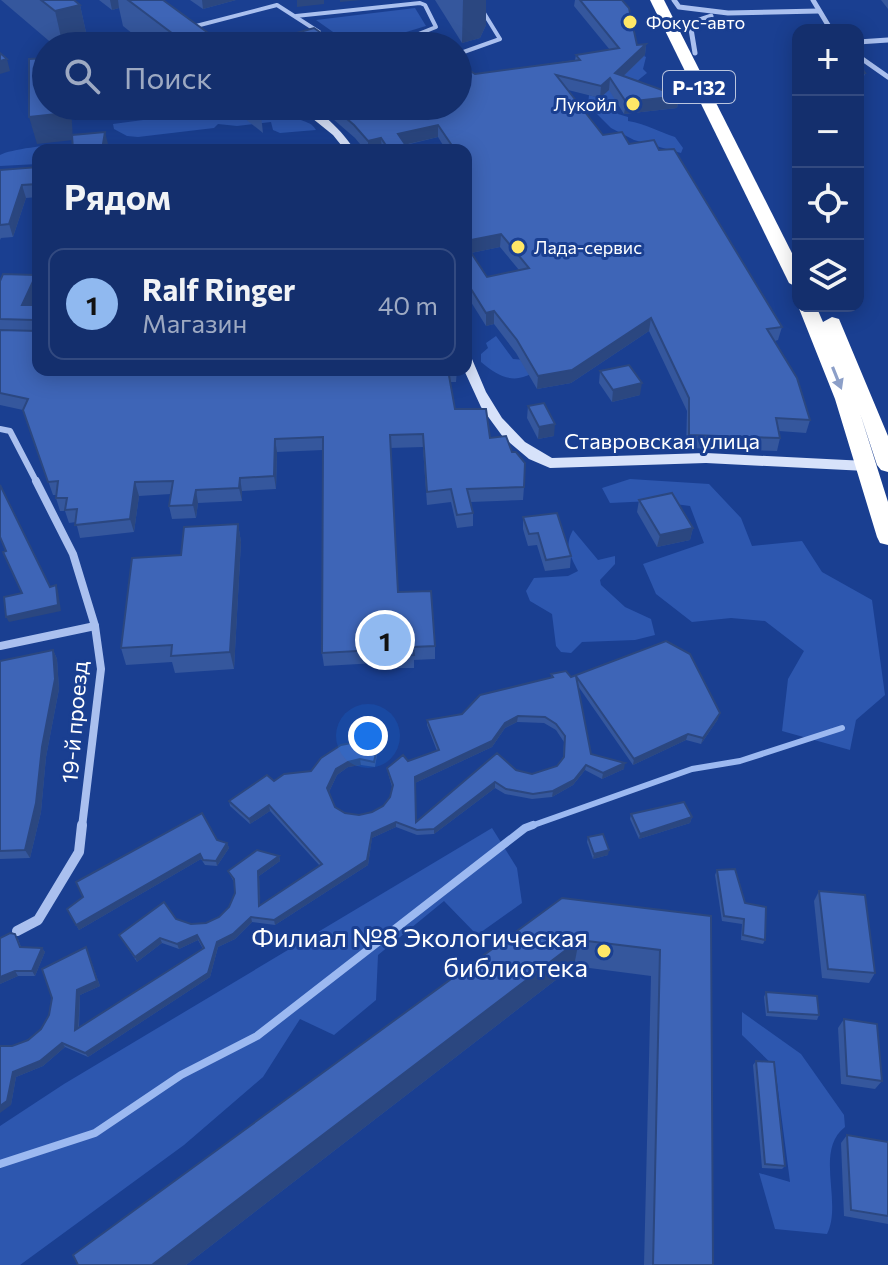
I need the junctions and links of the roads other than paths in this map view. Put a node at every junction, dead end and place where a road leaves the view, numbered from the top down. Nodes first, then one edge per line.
1 (476, 0) edge
2 (657, 0) edge
3 (672, 0) edge
4 (813, 0) edge
5 (819, 11) junction
6 (728, 13) junction
7 (296, 16) junction
8 (827, 24) edge
9 (196, 26) edge
10 (318, 32) edge
11 (422, 32) edge
12 (888, 40) edge
13 (864, 42) edge
14 (472, 49) edge
15 (695, 53) junction
16 (864, 60) edge
17 (888, 77) edge
18 (320, 120) edge
19 (345, 144) edge
20 (793, 240) edge
21 (792, 271) edge
22 (809, 312) edge
23 (827, 312) edge
24 (472, 375) edge
25 (0, 429) edge
26 (877, 466) edge
27 (888, 537) edge
28 (95, 626) junction
29 (0, 646) edge
30 (17, 931) edge

1 - 14 lane
2 - 21 highway, Р-132
3 - 6 street
3 - 15 highway, Р-132
4 - 5 street
5 - 6 street
5 - 8 street
6 - 15 street
7 - 9 lane
7 - 10 lane
7 - 11 lane
12 - 13 street
15 - 20 highway, Р-132
16 - 17 street
18 - 19 street
22 -> 26 highway
23 - 26 highway
24 - 26 street, Ставровская улица
25 - 28 street, 19-й проезд
26 - 27 highway
28 - 29 street
28 - 30 street, 19-й проезд

